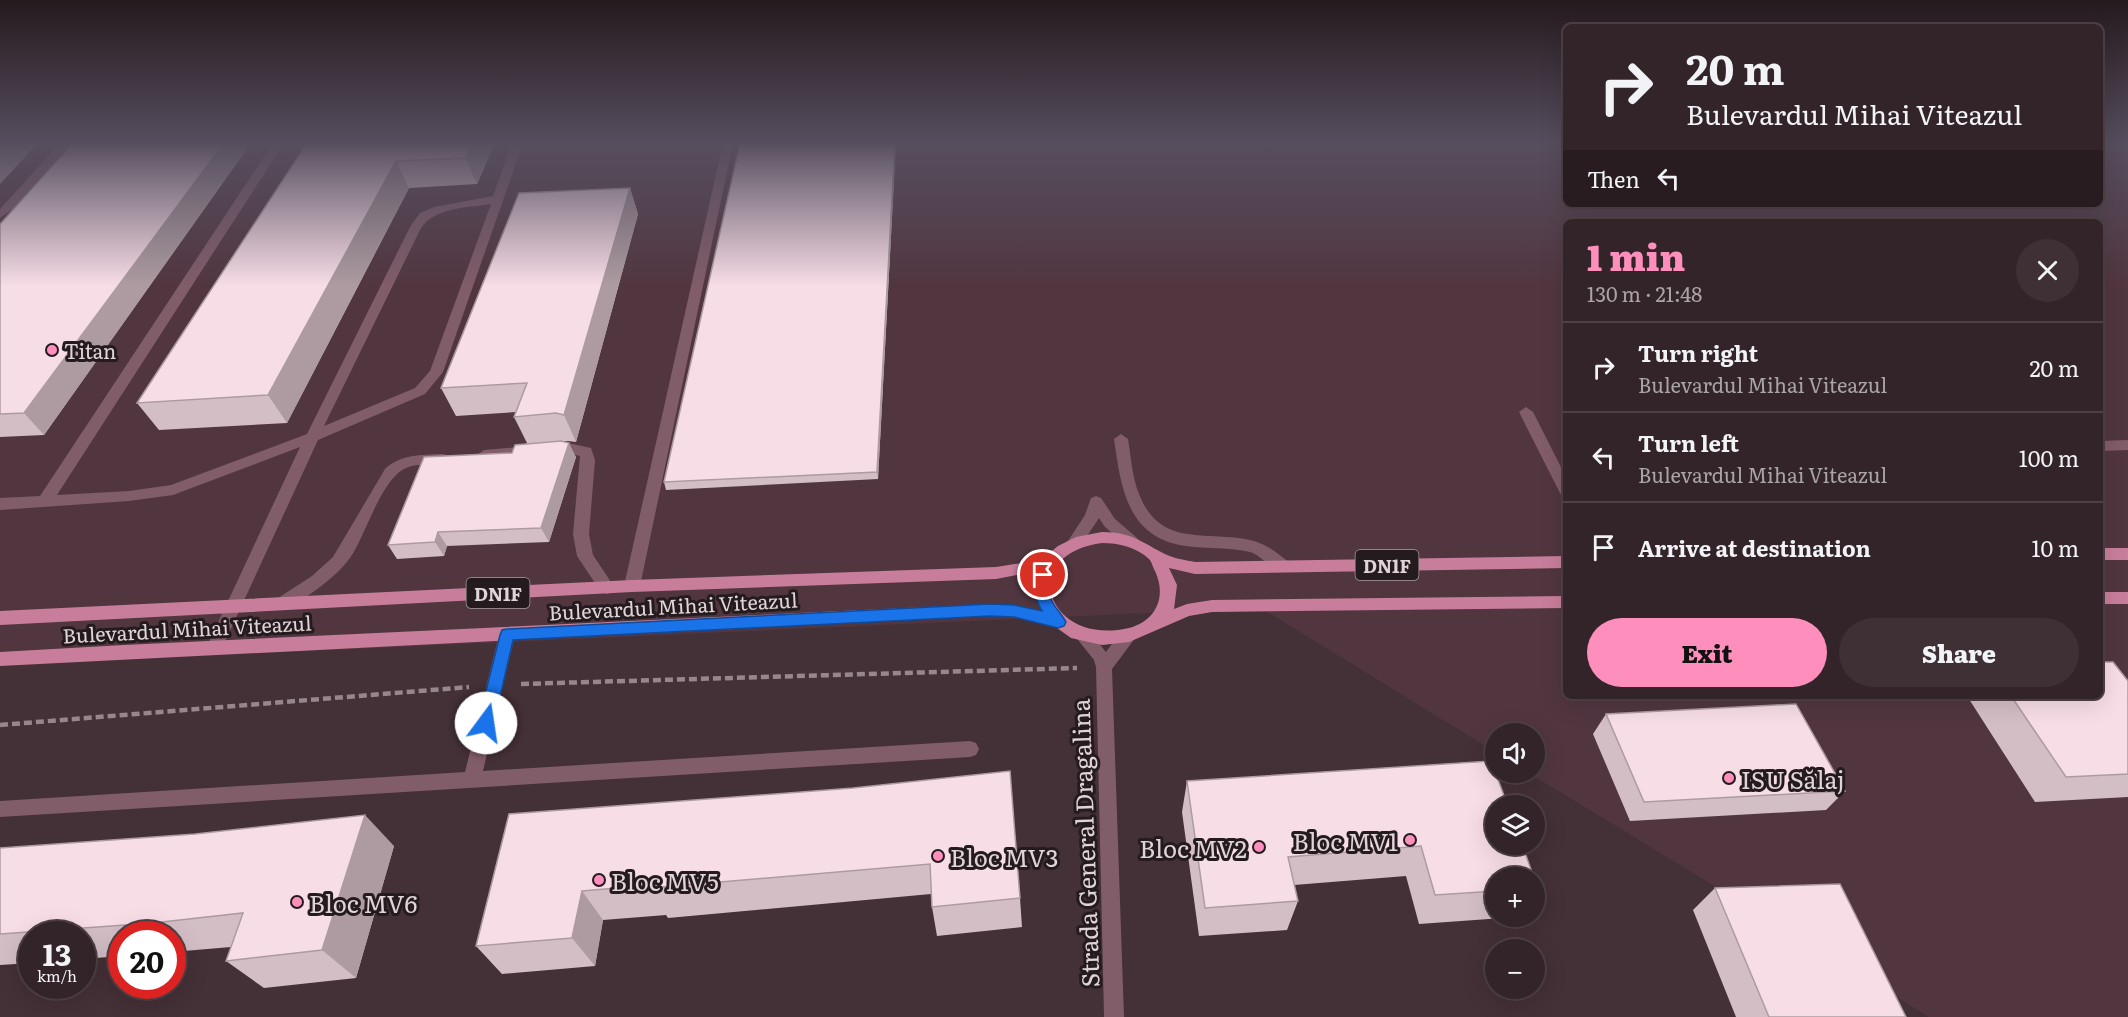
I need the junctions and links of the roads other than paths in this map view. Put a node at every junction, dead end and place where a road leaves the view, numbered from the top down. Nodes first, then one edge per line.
1 (25, 190) edge
2 (248, 190) edge
3 (501, 190) edge
4 (718, 190) edge
5 (498, 199) junction
6 (0, 215) edge
7 (1526, 412) dead end
8 (312, 437) junction
9 (1121, 439) dead end
10 (2128, 445) edge
11 (2103, 446) edge
12 (1563, 485) edge
13 (45, 501) junction
14 (0, 504) edge
15 (1132, 542) junction
16 (1074, 544) junction
17 (2103, 554) edge
18 (2128, 554) edge
19 (1156, 556) junction
20 (1052, 560) junction
21 (1563, 562) edge
22 (1284, 567) junction
23 (633, 586) junction
24 (607, 588) junction
25 (2103, 598) edge
26 (2128, 598) edge
27 (1563, 602) edge
28 (284, 603) junction
29 (235, 605) junction
30 (0, 618) edge
31 (1058, 622) junction
32 (1153, 625) junction
33 (507, 635) junction
34 (1082, 635) junction
35 (1128, 637) junction
36 (215, 646) junction
37 (0, 659) edge
38 (1104, 668) junction
39 (970, 749) dead end
40 (472, 780) junction
41 (0, 809) edge
42 (1114, 1017) edge

1 - 6 street
2 - 13 street
3 - 5 street
4 - 23 street
5 - 8 street
5 - 8 street
7 - 12 street
8 - 13 street
8 - 29 street
9 - 22 street
10 - 11 street
13 - 14 street
15 - 16 main road, Bulevardul Mihai Viteazul / DN1F
15 - 16 street
15 - 19 main road, Bulevardul Mihai Viteazul / DN1F
16 - 20 main road, Bulevardul Mihai Viteazul / DN1F
17 - 18 main road
19 - 22 main road, Bulevardul Mihai Viteazul / DN1F
19 - 32 main road
20 - 23 main road, Bulevardul Mihai Viteazul / DN1F
20 - 31 main road
21 - 22 main road, Bulevardul Mihai Viteazul / DN1F
23 - 24 main road, Bulevardul Mihai Viteazul / DN1F
24 - 28 main road, Bulevardul Mihai Viteazul / DN1F
24 - 28 street
25 - 26 main road
27 - 32 main road, Bulevardul Mihai Viteazul / DN1F
28 - 29 main road, Bulevardul Mihai Viteazul / DN1F
29 - 30 main road, Bulevardul Mihai Viteazul / DN1F
29 - 36 street
31 - 33 main road, Bulevardul Mihai Viteazul / DN1F
31 - 34 main road, Bulevardul Mihai Viteazul / DN1F
32 - 35 main road, Bulevardul Mihai Viteazul / DN1F
33 - 36 main road, Bulevardul Mihai Viteazul / DN1F
33 - 40 street
34 - 35 main road, Bulevardul Mihai Viteazul / DN1F
34 - 38 street, Strada General Dragalina
35 - 38 street
36 - 37 main road, Bulevardul Mihai Viteazul / DN1F
38 - 42 street, Strada General Dragalina
39 - 40 street
40 - 41 street

